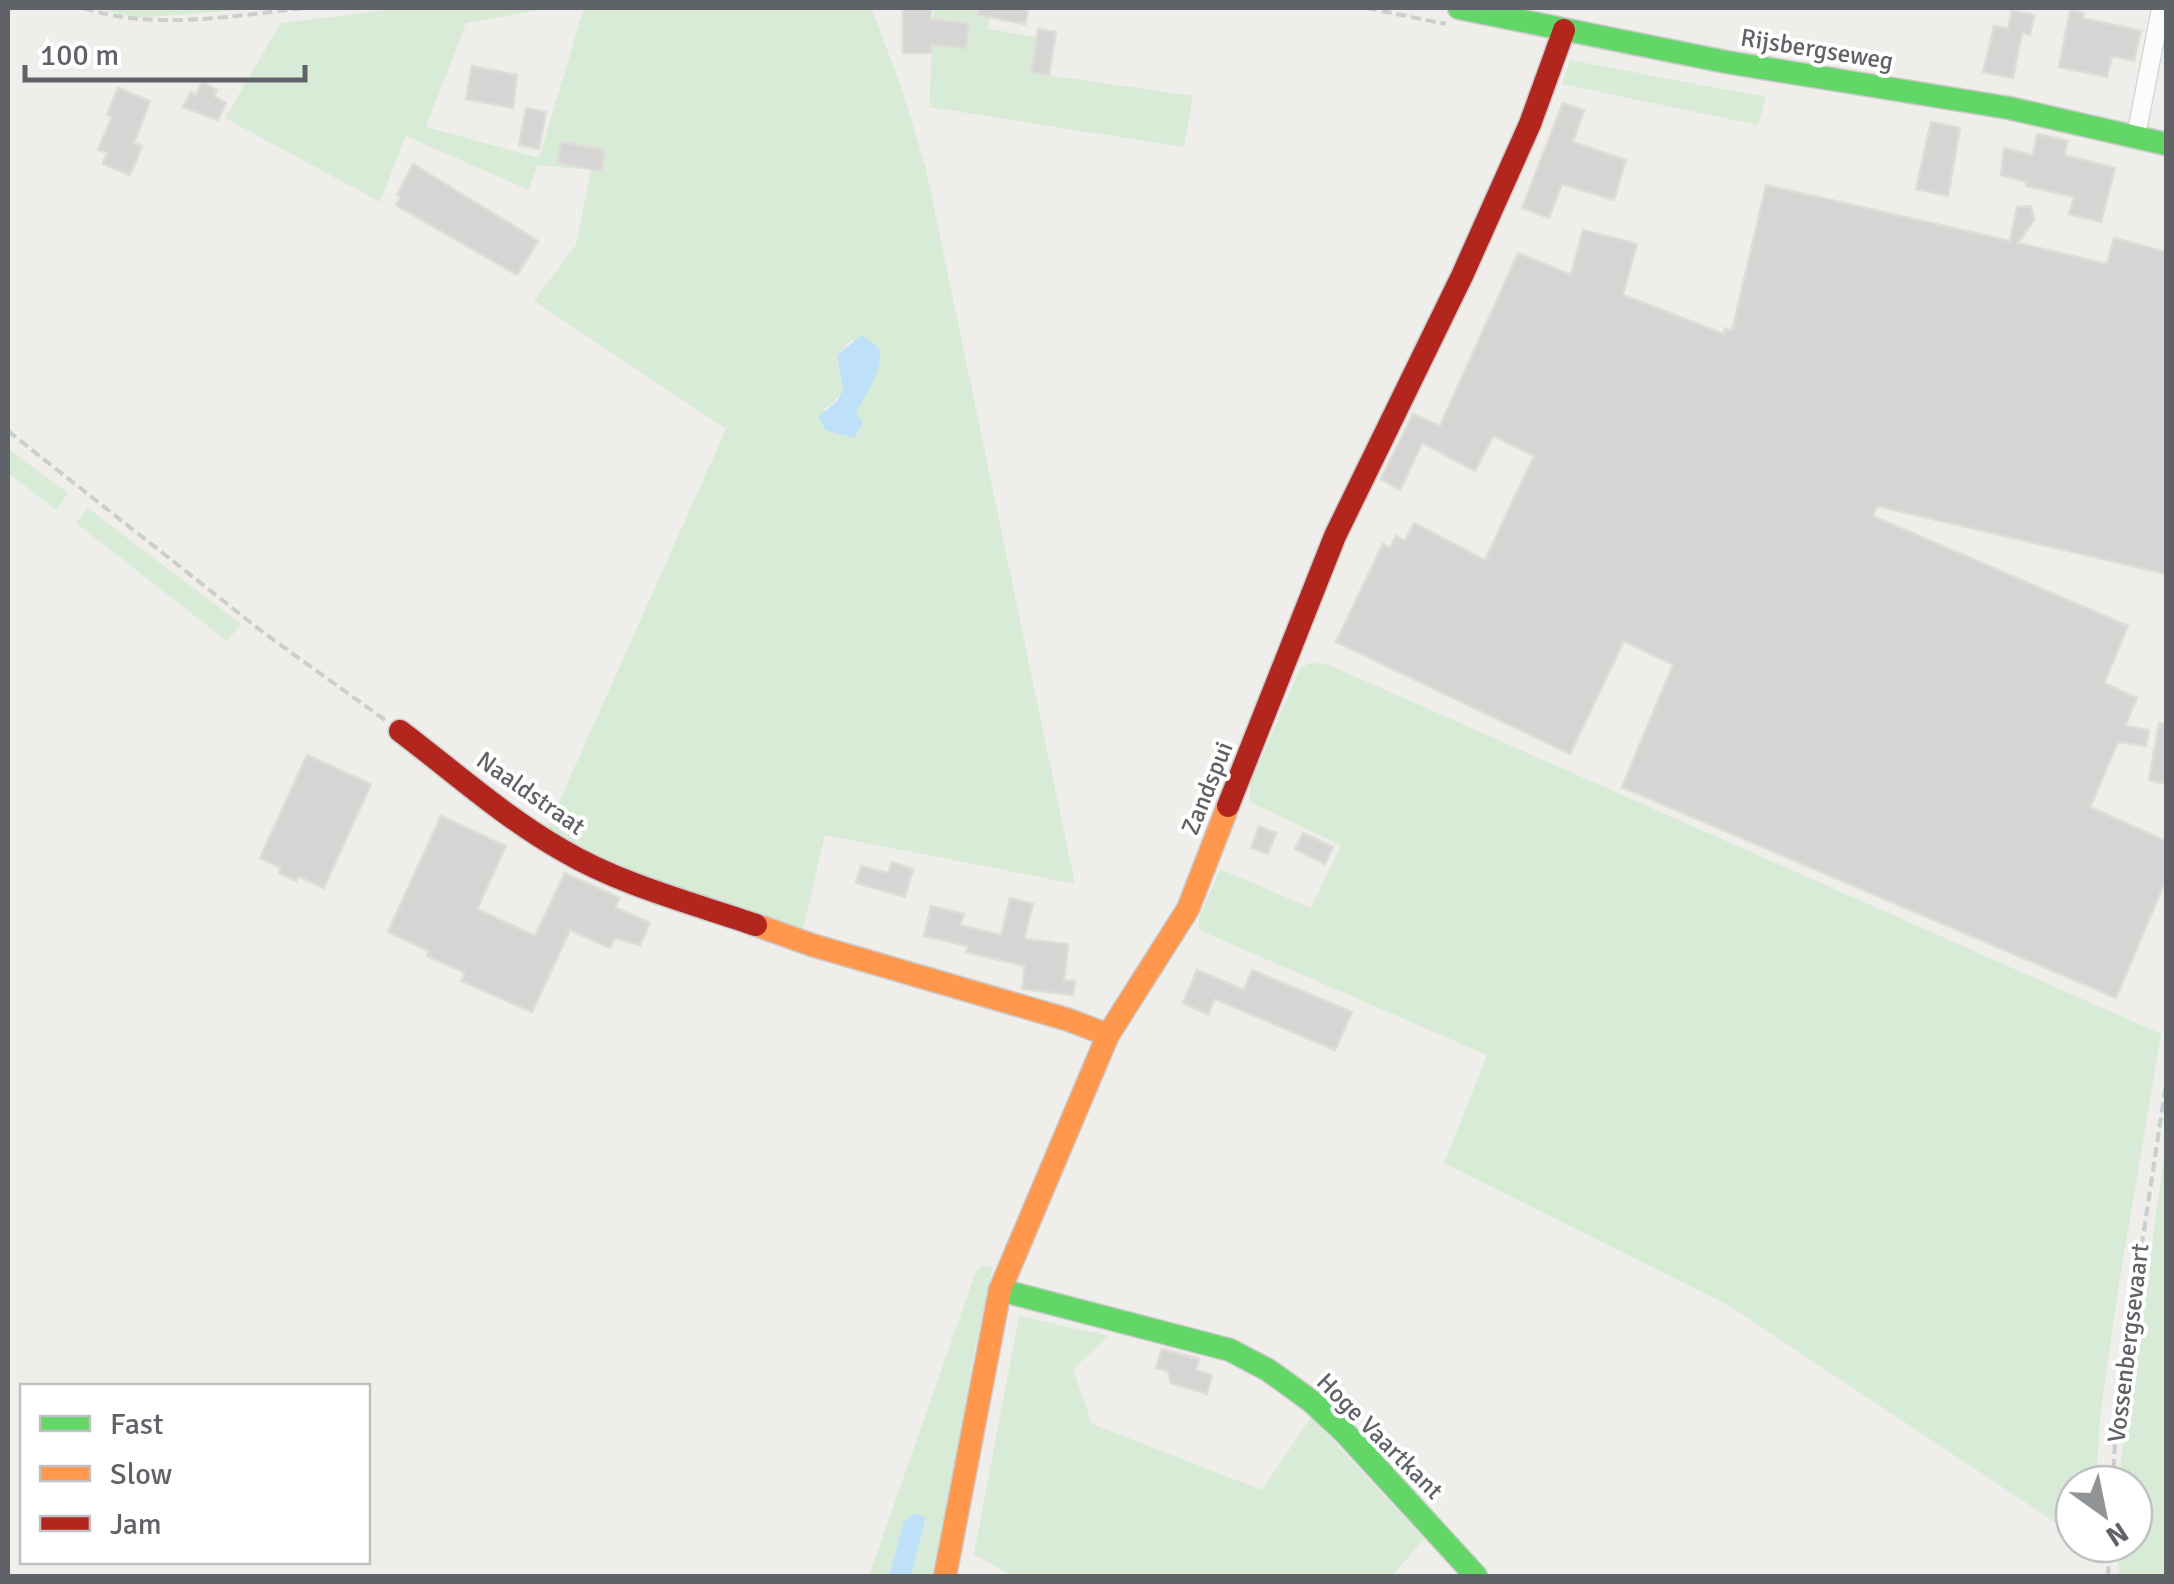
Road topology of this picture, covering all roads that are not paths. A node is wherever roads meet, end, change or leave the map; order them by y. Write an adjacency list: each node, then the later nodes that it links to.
1 (1460, 8): 3 (street, Rijsbergseweg)
2 (2161, 8): 4 (street)
3 (1564, 30): 4 (street, Rijsbergseweg); 7 (street, Zandspui)
4 (2136, 136): 5 (street, Rijsbergseweg)
5 (2166, 144)
6 (400, 732): 7 (street, Naaldstraat)
7 (1108, 1036): 8 (street, Zandspui)
8 (1000, 1290): 9 (street, Zandspui); 10 (street, Hoge Vaartkant)
9 (946, 1576)
10 (1476, 1576)

